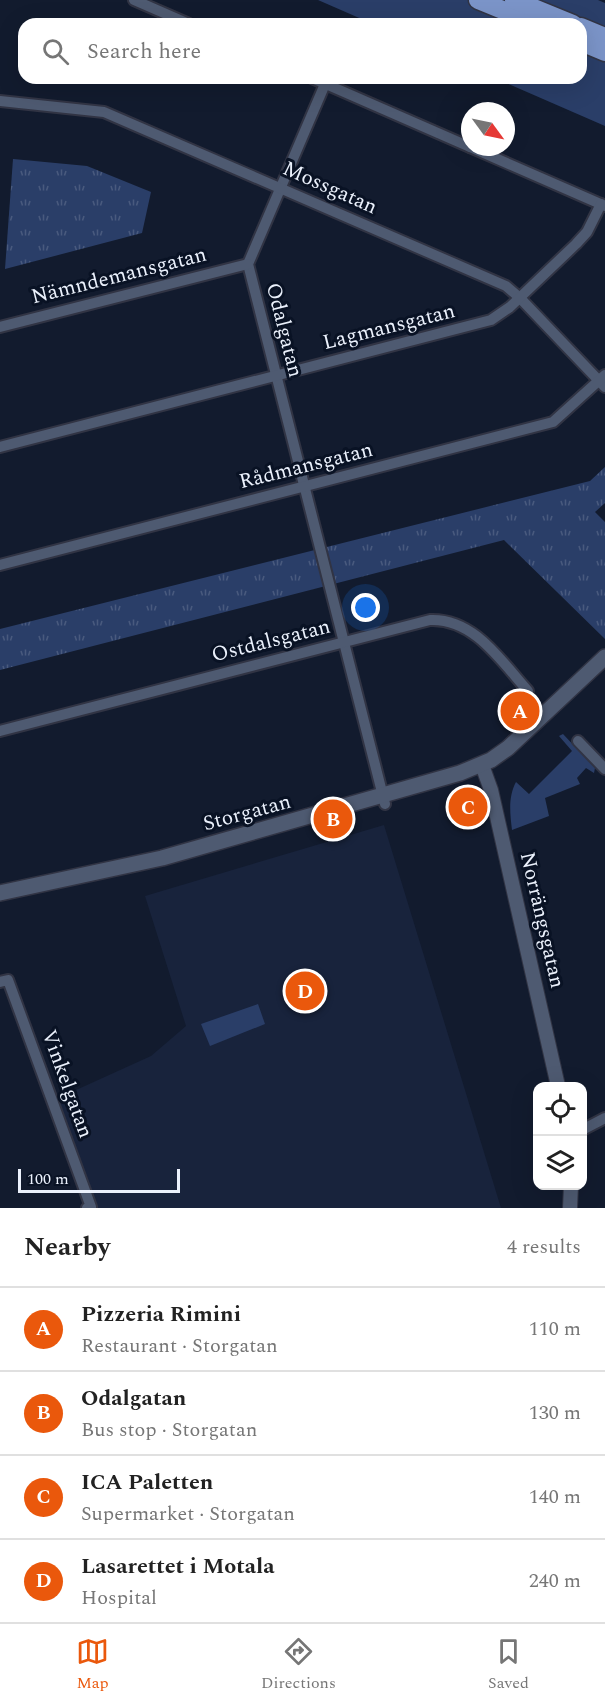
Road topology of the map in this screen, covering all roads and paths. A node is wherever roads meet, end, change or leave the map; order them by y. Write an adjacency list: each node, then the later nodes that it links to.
1 (134, 0): 4 (street)
2 (478, 0): 5 (highway)
3 (514, 0): 6 (highway)
4 (175, 18)
5 (522, 18)
6 (558, 18)
7 (587, 30): 8 (highway)
8 (605, 37)
9 (587, 44): 10 (highway)
10 (605, 52)
11 (325, 84): 13 (street); 15 (street, Odalgatan)
12 (0, 101): 15 (street, Mossgatan)
13 (461, 143)
14 (491, 156): 16 (street)
15 (280, 188): 17 (street, Odalgatan); 18 (street, Mossgatan)
16 (603, 205): 18 (street, Lagmansgatan)
17 (248, 264): 19 (street, Nämndemansgatan); 20 (street, Odalgatan)
18 (520, 298): 20 (street, Lagmansgatan); 21 (street, Mossgatan)
19 (0, 327)
20 (276, 376): 22 (street, Lagmansgatan); 23 (street, Odalgatan)
21 (603, 381): 23 (street, Rådmansgatan)
22 (0, 447)
23 (304, 487): 24 (street, Rådmansgatan); 25 (street, Odalgatan)
24 (0, 565)
25 (344, 643): 28 (street, Ostdalsgatan); 29 (street, Ostdalsgatan); 33 (street, Odalgatan)
26 (605, 657): 31 (main road, Storgatan)
27 (605, 668): 31 (main road, Storgatan)
28 (528, 691)
29 (0, 731)
30 (578, 741): 32 (street)
31 (484, 769): 33 (main road, Storgatan); 37 (street, Norrängsgatan)
32 (605, 769)
33 (384, 800): 34 (main road, Storgatan); 35 (main road, Storgatan)
34 (0, 893)
35 (0, 902)
36 (0, 982): 41 (street, Vinkelgatan)
37 (557, 1082)
38 (605, 1118): 39 (street)
39 (587, 1127)
40 (571, 1190): 42 (street)
41 (87, 1208)
42 (570, 1208)

